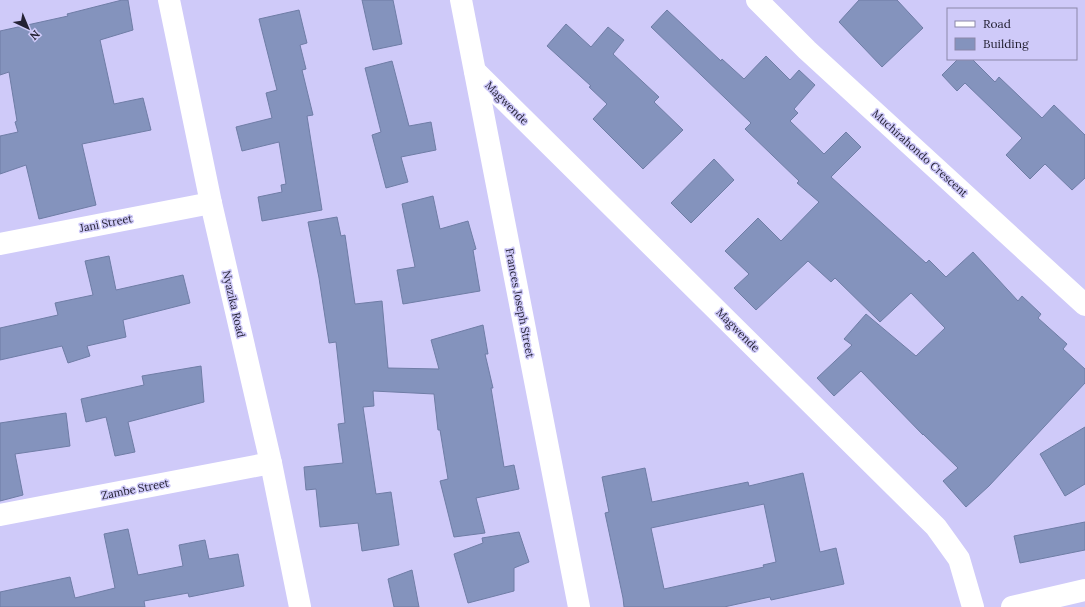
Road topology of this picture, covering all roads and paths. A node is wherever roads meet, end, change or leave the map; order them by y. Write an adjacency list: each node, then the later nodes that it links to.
1 (169, 0): 5 (street, Nyazika Road)
2 (460, 0): 4 (street, Frances Joseph Street)
3 (757, 0): 7 (street, Muchirahondo Crescent)
4 (475, 71): 12 (street, Frances Joseph Street); 13 (street, Magwende)
5 (211, 203): 6 (street, Jani Street); 8 (street, Nyazika Road)
6 (0, 244)
7 (1085, 305)
8 (271, 463): 9 (street, Zambe Street); 11 (street, Nyazika Road)
9 (0, 515)
10 (1085, 590): 14 (street)
11 (300, 607)
12 (579, 607)
13 (974, 607)
14 (1012, 607)

